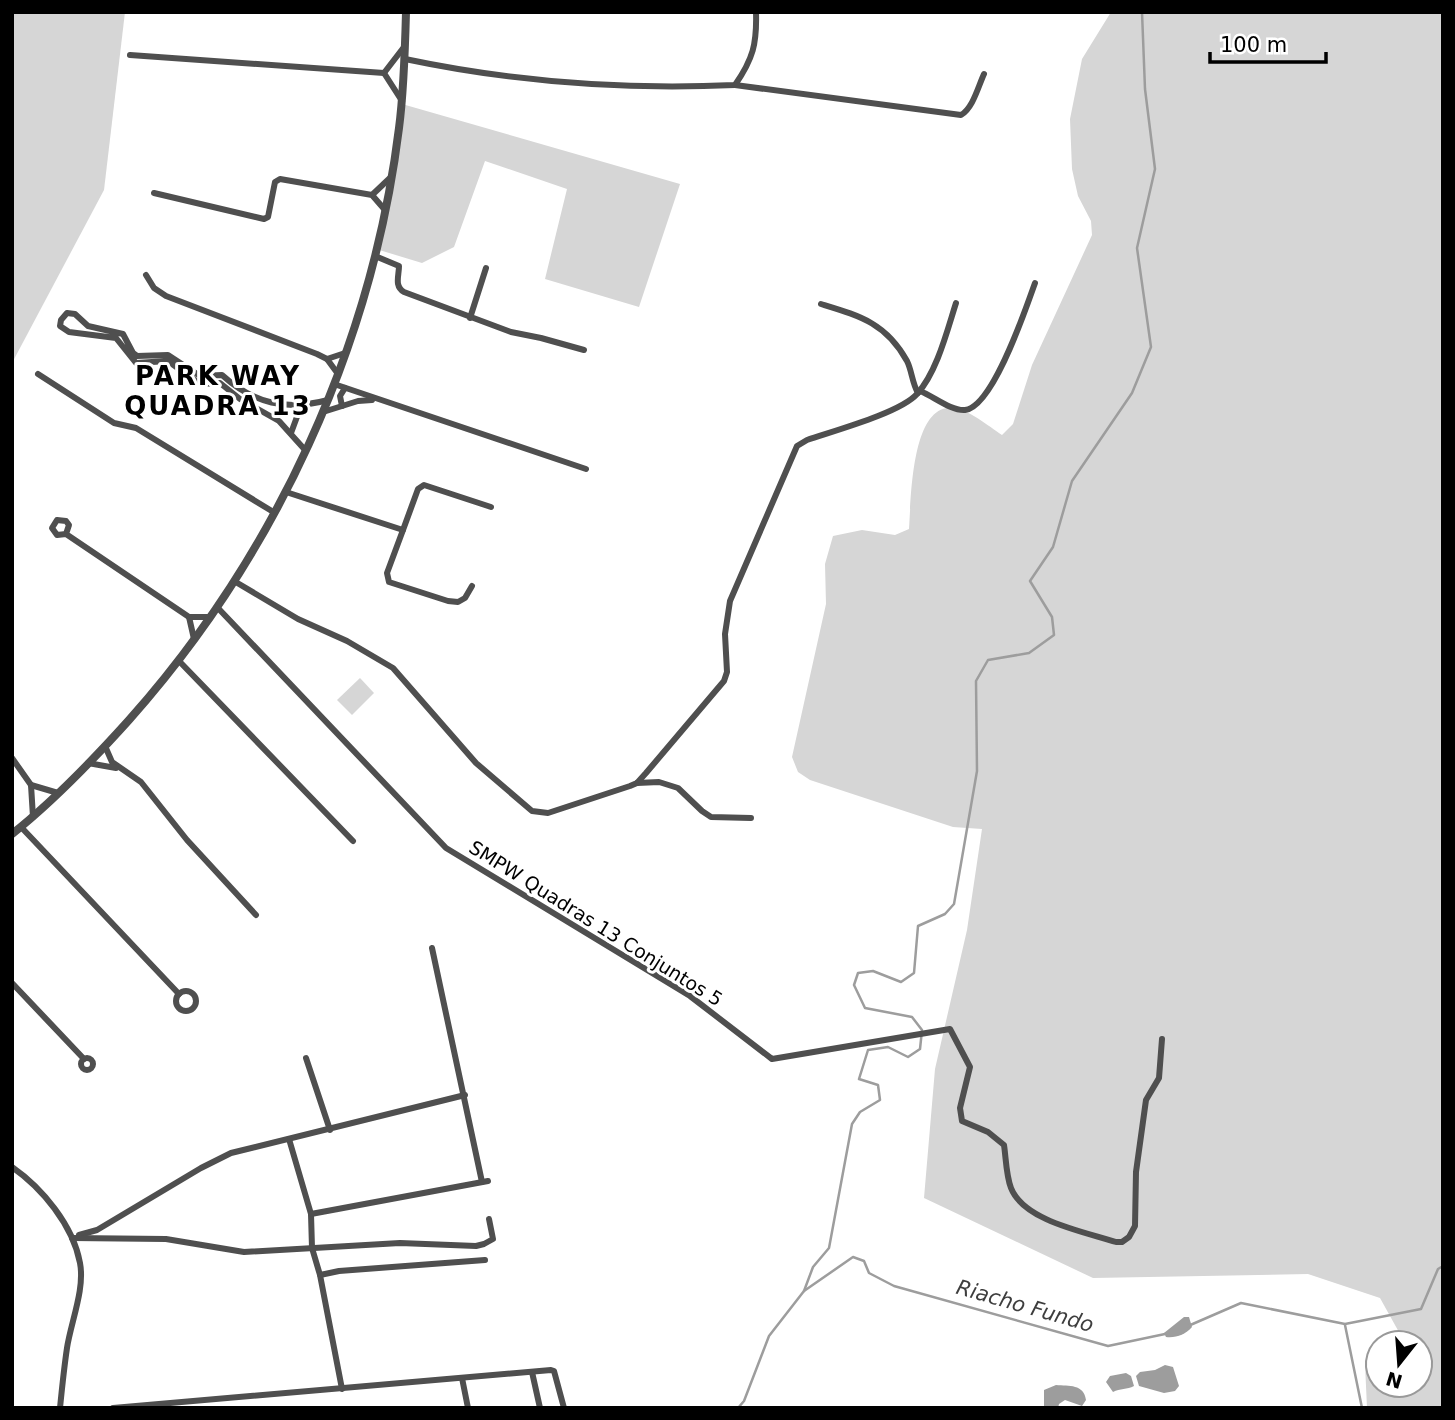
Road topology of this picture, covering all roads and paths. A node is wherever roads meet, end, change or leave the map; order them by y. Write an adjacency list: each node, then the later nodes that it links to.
1 (406, 12): 3 (street)
2 (756, 12): 8 (street)
3 (405, 45): 5 (street); 6 (street)
4 (130, 55): 6 (street)
5 (405, 59): 8 (street); 9 (street)
6 (384, 73): 9 (street)
7 (984, 74): 8 (street)
8 (735, 85)
9 (402, 101): 10 (street)
10 (392, 176): 12 (street); 13 (street)
11 (154, 193): 12 (street)
12 (372, 195): 13 (street)
13 (385, 210): 14 (street)
14 (374, 256): 20 (street); 22 (street)
15 (486, 268): 20 (street)
16 (146, 275): 23 (street)
17 (1035, 283): 28 (street)
18 (956, 303): 28 (street)
19 (821, 304): 28 (street)
20 (470, 318): 21 (street)
21 (584, 350)
22 (345, 353): 23 (street); 25 (street)
23 (327, 359): 25 (street)
24 (38, 374): 40 (street)
25 (338, 374): 26 (street)
26 (334, 384): 27 (street); 30 (street)
27 (347, 389): 29 (street); 31 (street); 33 (street)
28 (919, 392): 54 (street)
29 (374, 399): 31 (street); 37 (street)
30 (328, 400): 32 (street); 34 (street)
31 (350, 403): 33 (street)
32 (301, 406): 35 (street); 35 (street)
33 (342, 406): 34 (street)
34 (323, 412): 36 (street)
35 (291, 433): 36 (street)
36 (306, 451): 38 (street)
37 (586, 469)
38 (286, 492): 40 (street); 41 (street)
39 (491, 507): 41 (street)
40 (275, 513): 43 (street)
41 (403, 530): 44 (street)
42 (66, 534): 46 (street)
43 (234, 581): 45 (street); 54 (street)
44 (472, 586)
45 (217, 607): 47 (street); 66 (street, SMPW Quadras 13 Conjuntos 5)
46 (189, 617): 47 (street); 48 (street)
47 (211, 617): 48 (street)
48 (194, 640): 49 (street)
49 (178, 661): 50 (street); 61 (street)
50 (105, 746): 52 (street); 53 (street)
51 (12, 758): 55 (street)
52 (88, 763): 53 (street); 56 (street)
53 (118, 768): 62 (street)
54 (637, 783): 58 (street)
55 (31, 785): 56 (street); 57 (street)
56 (58, 793): 57 (street)
57 (33, 817): 59 (street)
58 (751, 818)
59 (21, 827): 60 (street); 65 (street)
60 (12, 834)
61 (353, 841)
62 (256, 915)
63 (432, 947): 69 (street)
64 (12, 983): 68 (street)
65 (179, 994)
66 (1162, 1039)
67 (306, 1058): 70 (street)
68 (84, 1059)
69 (465, 1096): 70 (street); 73 (street)
70 (330, 1130): 71 (street)
71 (289, 1139): 73 (street); 75 (street)
72 (12, 1167): 75 (street)
73 (311, 1214): 76 (street)
74 (489, 1219): 76 (street)
75 (72, 1238): 76 (street); 83 (street)
76 (312, 1248): 78 (street)
77 (485, 1260): 78 (street)
78 (320, 1275): 81 (street)
79 (532, 1372): 80 (street); 86 (street); 87 (street)
80 (462, 1378): 81 (street); 85 (street)
81 (342, 1389): 82 (street)
82 (184, 1405): 84 (street)
83 (60, 1408)
84 (113, 1408)
85 (468, 1408)
86 (540, 1408)
87 (565, 1408)

